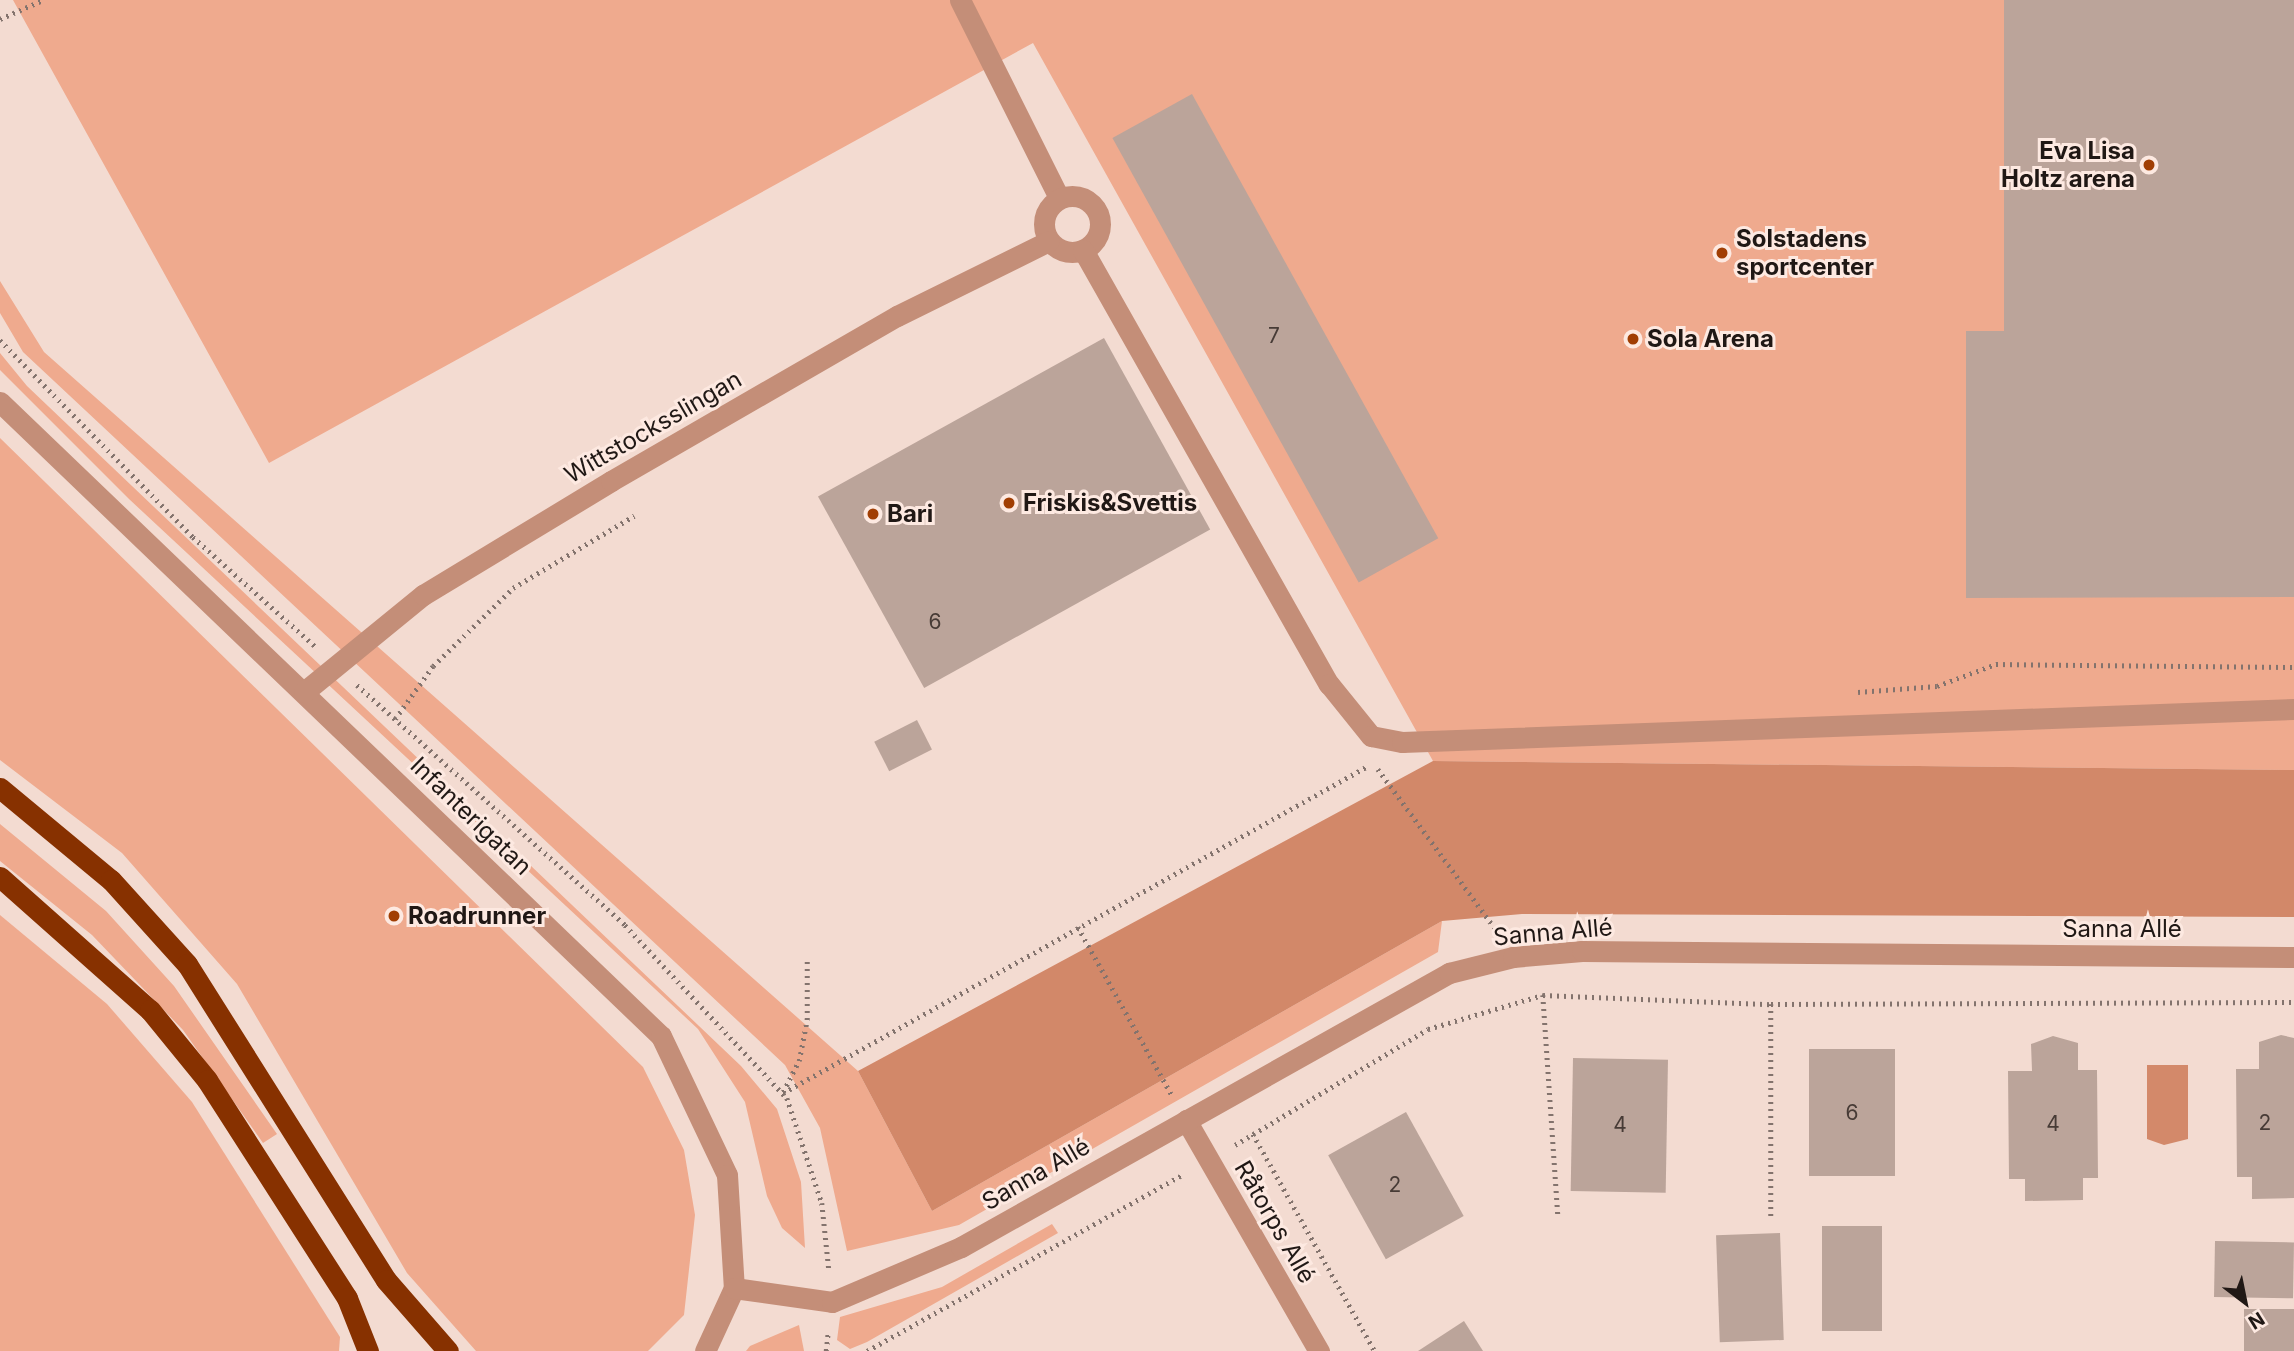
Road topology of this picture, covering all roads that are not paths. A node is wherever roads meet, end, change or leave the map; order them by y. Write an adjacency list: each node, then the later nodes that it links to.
1 (960, 0): 2 (street)
2 (1059, 198): 3 (street); 4 (street)
3 (1049, 241): 4 (street); 6 (street, Wittstocksslingan)
4 (1083, 250): 7 (street)
5 (0, 402): 6 (street, Infanterigatan)
6 (304, 692): 12 (street, Infanterigatan)
7 (2294, 709)
8 (0, 788): 14 (highway)
9 (0, 877): 13 (highway)
10 (2294, 957): 11 (street, Sanna Allé)
11 (1186, 1120): 12 (street, Sanna Allé); 16 (street, Råtorps Allé)
12 (734, 1288): 15 (street, Infanterigatan)
13 (368, 1351)
14 (448, 1351)
15 (705, 1351)
16 (1319, 1351)

